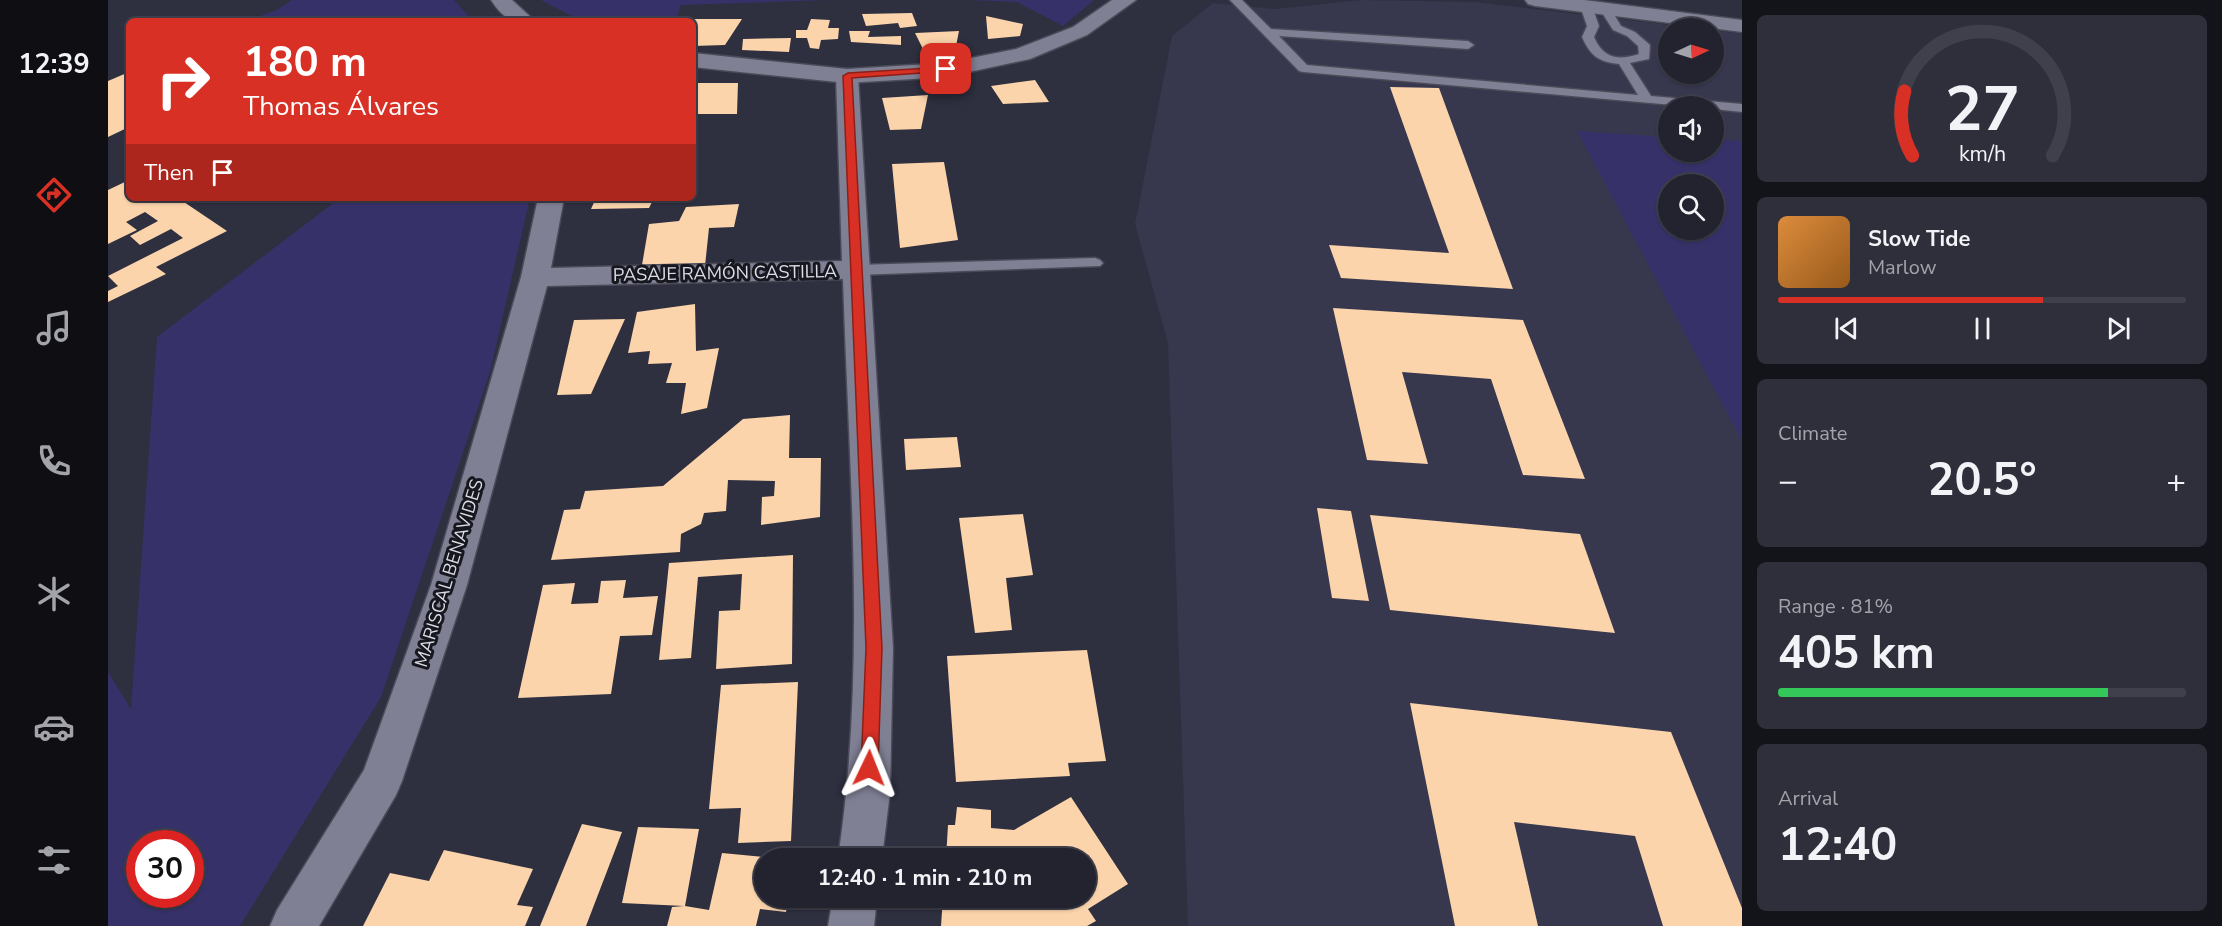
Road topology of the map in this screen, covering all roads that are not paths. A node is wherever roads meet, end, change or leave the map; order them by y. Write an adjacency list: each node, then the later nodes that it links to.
1 (501, 0): 6 (street)
2 (1126, 0): 12 (street)
3 (1236, 0): 8 (lane)
4 (1535, 0): 5 (street)
5 (1596, 7): 7 (street); 11 (lane); 11 (lane)
6 (520, 18)
7 (1742, 26)
8 (1268, 32): 9 (lane); 13 (lane)
9 (1468, 45)
10 (696, 60): 12 (street)
11 (1622, 60): 13 (lane)
12 (848, 76): 17 (street)
13 (1647, 99): 14 (lane)
14 (1742, 108)
15 (550, 201): 18 (street, MARISCAL BENAVIDES)
16 (1095, 263): 17 (lane, PASAJE RAMÓN CASTILLA)
17 (856, 270): 18 (street, PASAJE RAMÓN CASTILLA); 19 (street)
18 (535, 277): 21 (street, MARISCAL BENAVIDES)
19 (861, 848)
20 (853, 908): 22 (street)
21 (293, 926)
22 (851, 926)

